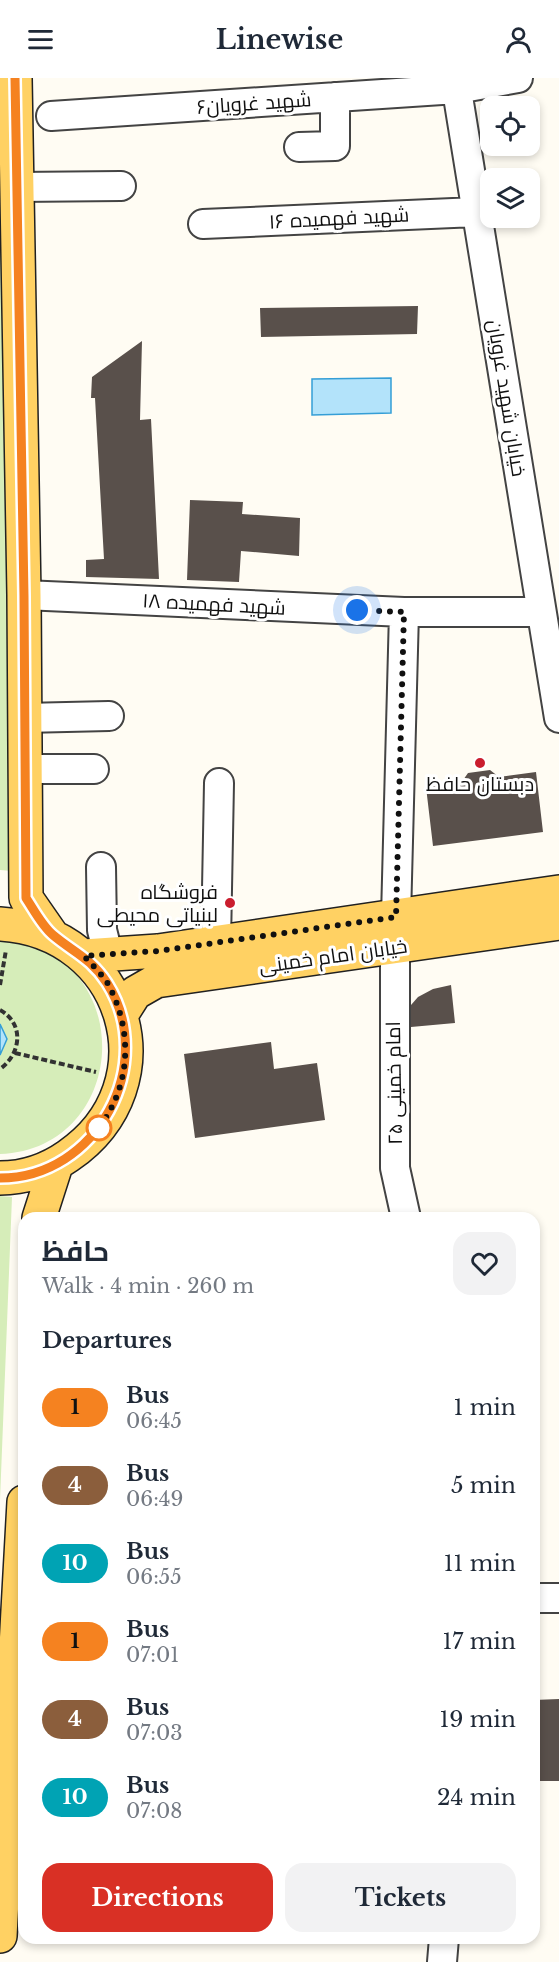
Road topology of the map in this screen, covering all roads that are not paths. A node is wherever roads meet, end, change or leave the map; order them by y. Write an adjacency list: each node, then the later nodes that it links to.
1 (15, 78): 8 (main road)
2 (518, 78): 3 (street, شهید غرویان۶)
3 (456, 84): 4 (street, شهید غرویان۶); 9 (street, خیابان شهید غرویان)
4 (334, 97): 5 (street, شهید غرویان۶); 6 (street)
5 (51, 116)
6 (299, 147)
7 (121, 186): 8 (street)
8 (17, 187): 11 (main road)
9 (476, 212): 10 (street, شهید فهمیده ۱۶); 13 (street, خیابان شهید غرویان)
10 (202, 224)
11 (24, 596): 12 (street, شهید فهمیده ۱۸); 15 (main road)
12 (404, 612): 13 (street, شهید فهمیده ۱۸); 24 (street, امام خمینی ۲۵)
13 (541, 612): 16 (street, خیابان شهید غرویان)
14 (109, 716): 15 (street)
15 (24, 718): 17 (main road)
16 (559, 718)
17 (25, 769): 18 (street); 25 (main road)
18 (94, 770)
19 (219, 783): 26 (street)
20 (101, 867): 27 (street)
21 (559, 892): 24 (main road, خیابان امام خمینی)
22 (559, 923): 24 (main road, خیابان امام خمینی)
23 (0, 924): 25 (main road)
24 (396, 932): 26 (main road, خیابان امام خمینی); 28 (main road, خیابان امام خمینی); 32 (street, امام خمینی ۲۵)
25 (51, 934): 27 (main road)
26 (216, 942): 27 (main road, خیابان امام خمینی)
27 (96, 955): 28 (main road)
28 (121, 1015): 29 (main road)
29 (56, 1165): 30 (main road); 31 (main road)
30 (0, 1178)
31 (41, 1212)
32 (405, 1212)
33 (18, 1551): 34 (main road)
34 (14, 1584): 37 (main road)
35 (540, 1598): 36 (street)
36 (559, 1598)
37 (18, 1716): 38 (main road)
38 (14, 1856): 39 (main road)
39 (0, 1936)
40 (444, 1944): 41 (street)
41 (442, 1962)

